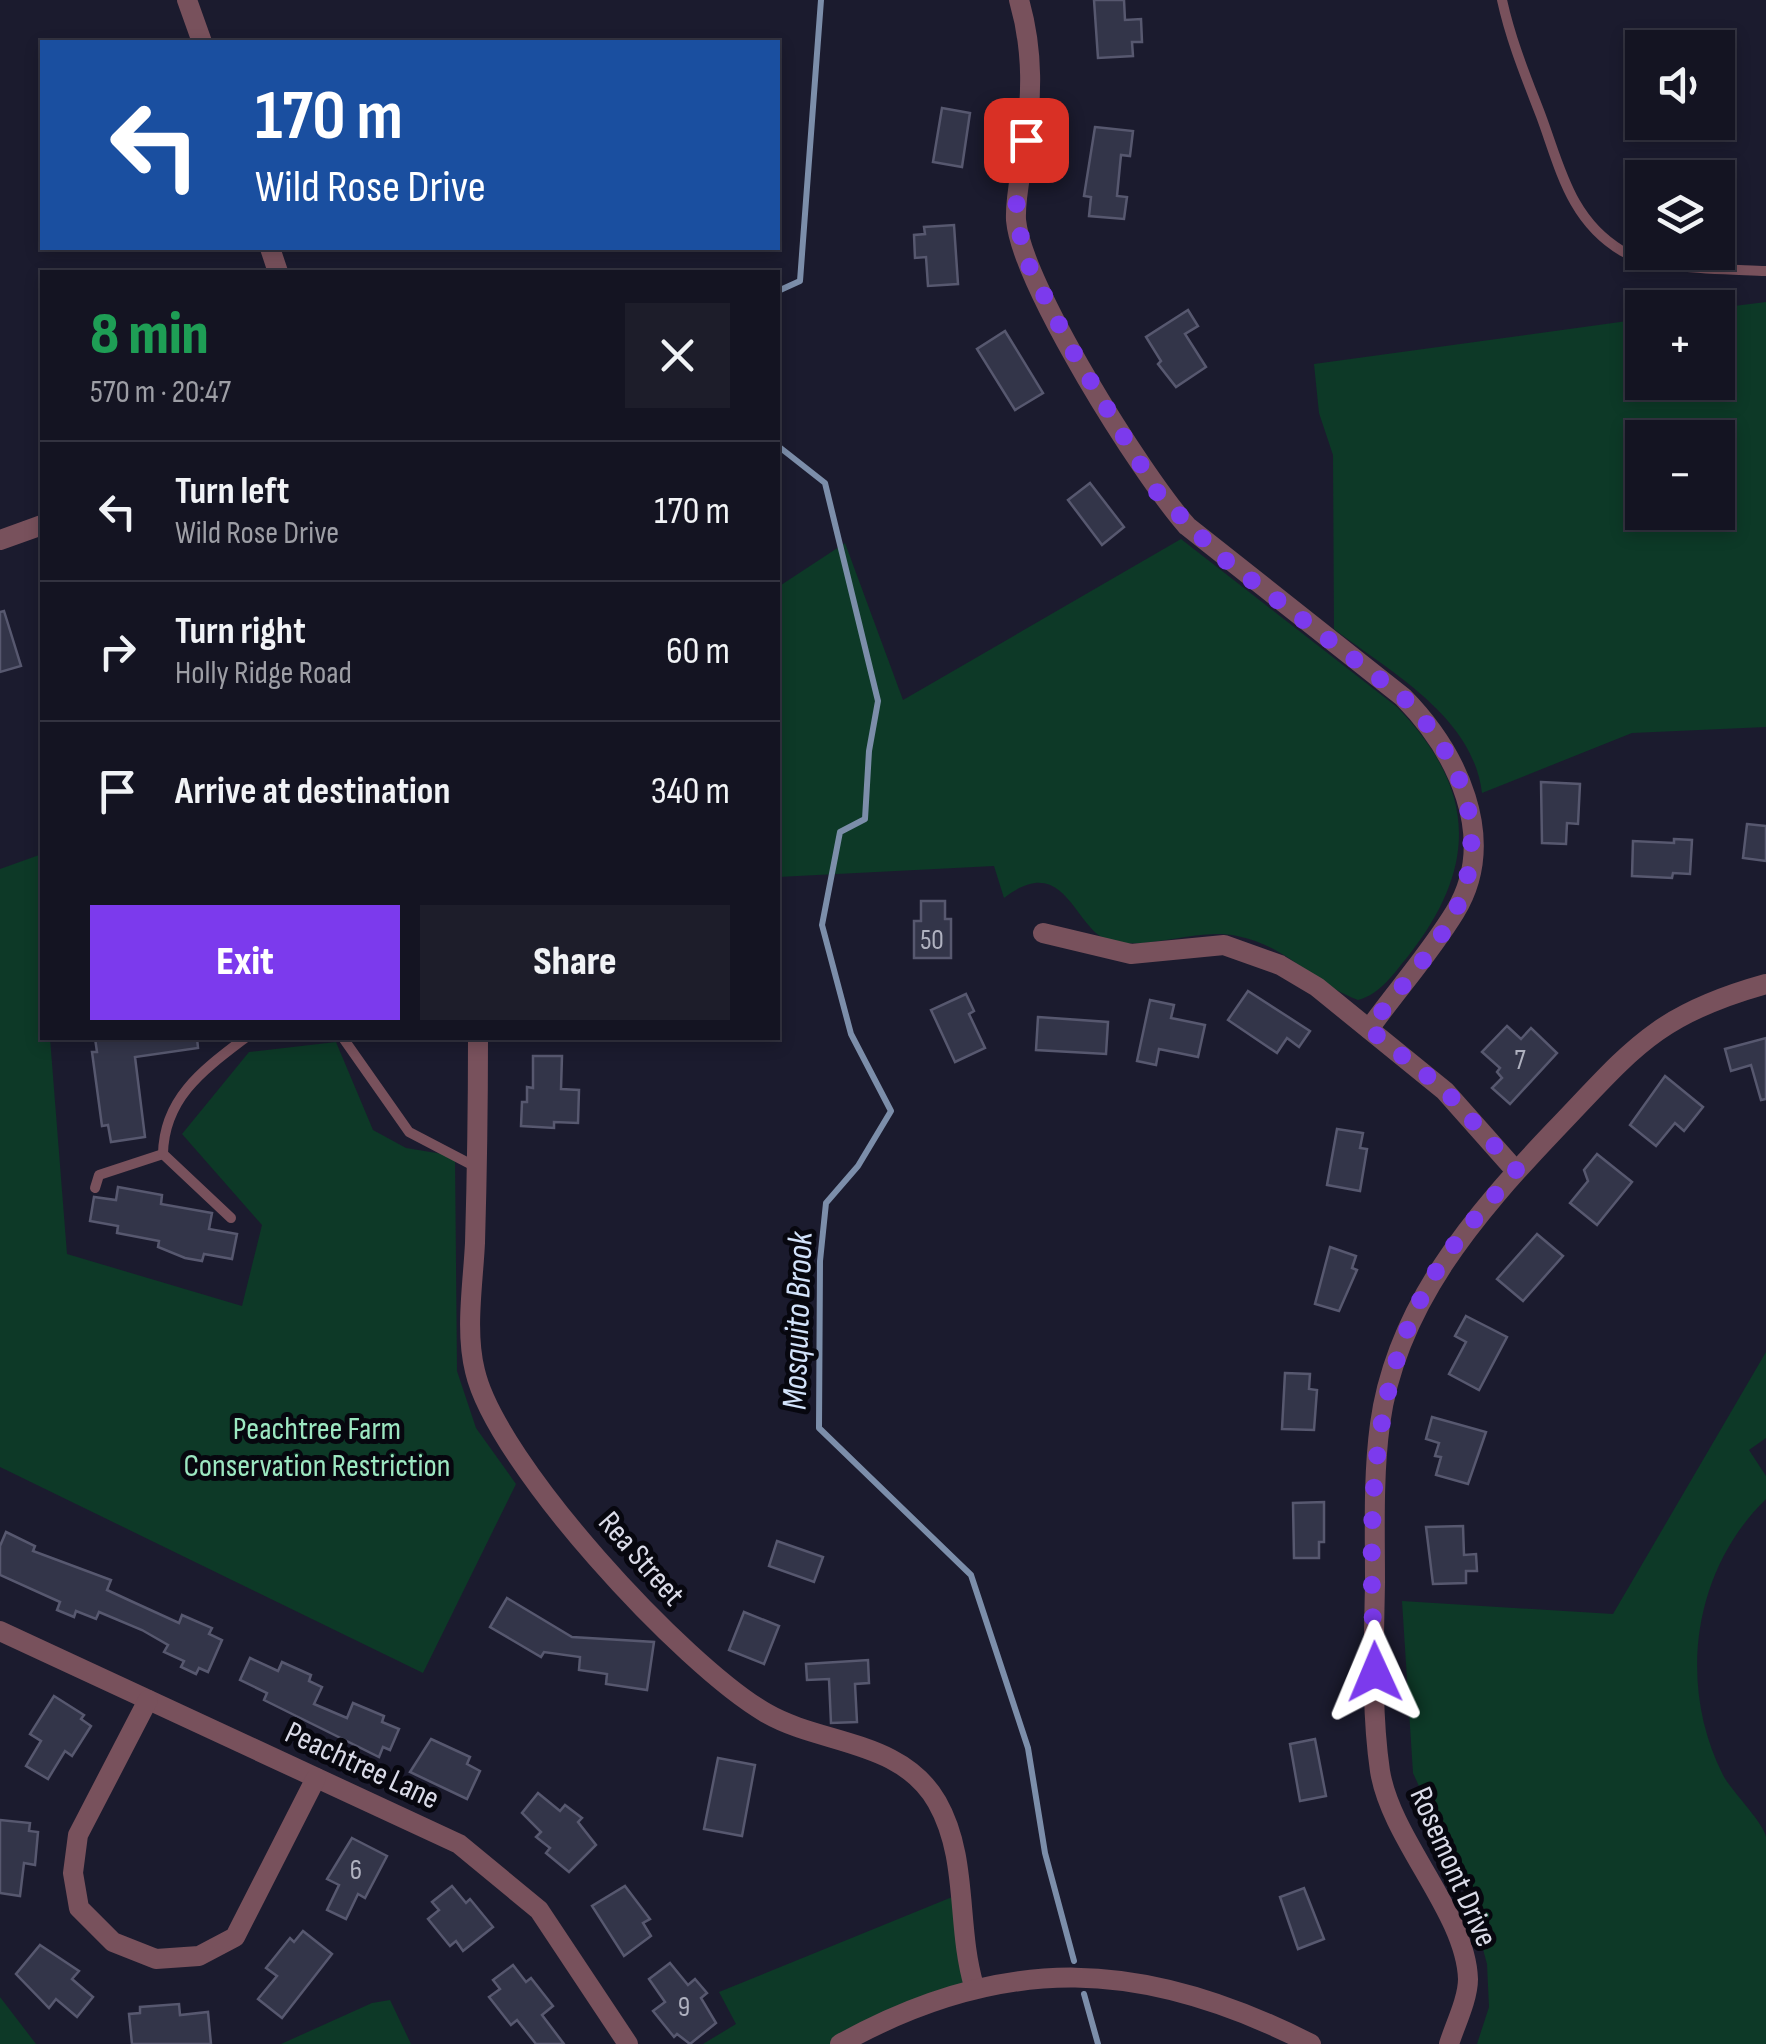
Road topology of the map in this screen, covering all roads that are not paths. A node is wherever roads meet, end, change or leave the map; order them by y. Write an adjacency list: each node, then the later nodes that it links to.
1 (187, 0): 4 (street)
2 (1019, 0): 10 (street)
3 (1502, 0): 5 (lane)
4 (201, 40)
5 (1766, 271)
6 (40, 526): 7 (street)
7 (0, 540)
8 (1043, 932): 10 (street)
9 (1766, 984): 16 (street, Rosemont Drive)
10 (1369, 1029): 16 (street)
11 (241, 1040): 14 (lane)
12 (345, 1040): 15 (lane)
13 (478, 1040): 15 (street, Rea Street)
14 (163, 1154): 17 (lane); 18 (lane)
15 (476, 1168): 22 (street, Rea Street)
16 (1516, 1170): 26 (street, Rosemont Drive)
17 (96, 1188)
18 (231, 1218)
19 (0, 1631): 20 (street, Peachtree Lane)
20 (148, 1700): 21 (street, Peachtree Lane); 21 (street)
21 (316, 1778): 23 (street, Peachtree Lane)
22 (974, 1986): 24 (street); 25 (street)
23 (628, 2044)
24 (840, 2044)
25 (1311, 2044)
26 (1449, 2044)

